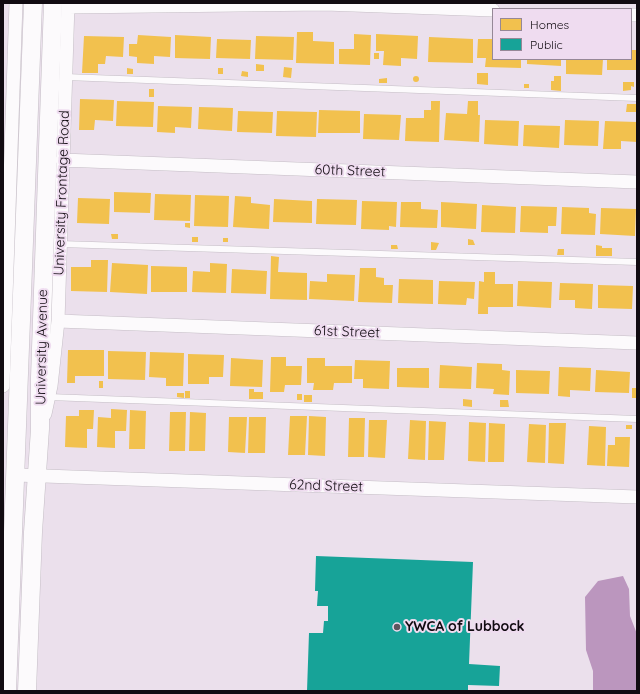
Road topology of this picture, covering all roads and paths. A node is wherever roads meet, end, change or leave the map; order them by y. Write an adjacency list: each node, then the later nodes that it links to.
1 (16, 3): 5 (street)
2 (33, 3): 22 (main road, University Avenue)
3 (63, 4): 4 (street); 6 (street, University Frontage Road); 21 (main road, University Avenue)
4 (492, 10)
5 (9, 47): 8 (street)
6 (65, 77): 7 (lane); 9 (street, University Frontage Road)
7 (637, 98)
8 (7, 131): 11 (street)
9 (62, 160): 10 (street, 60th Street); 12 (street, University Frontage Road)
10 (637, 182)
11 (6, 214): 14 (street)
12 (60, 244): 13 (lane); 15 (street, University Frontage Road)
13 (637, 262)
14 (4, 297): 17 (street)
15 (58, 321): 16 (street, 61st Street); 19 (street, University Frontage Road)
16 (637, 343)
17 (3, 382): 18 (street)
18 (3, 386)
19 (49, 397): 20 (lane); 21 (street, University Frontage Road)
20 (637, 419)
21 (40, 429): 23 (main road, University Avenue)
22 (16, 474): 23 (street, 62nd Street); 25 (main road, University Avenue)
23 (36, 475): 24 (street, 62nd Street); 26 (main road, University Avenue)
24 (637, 497)
25 (8, 531): 26 (street); 27 (main road, University Avenue)
26 (33, 532): 30 (main road, University Avenue)
27 (13, 556): 28 (lane); 29 (main road, University Avenue)
28 (3, 582)
29 (7, 691)
30 (27, 691)

